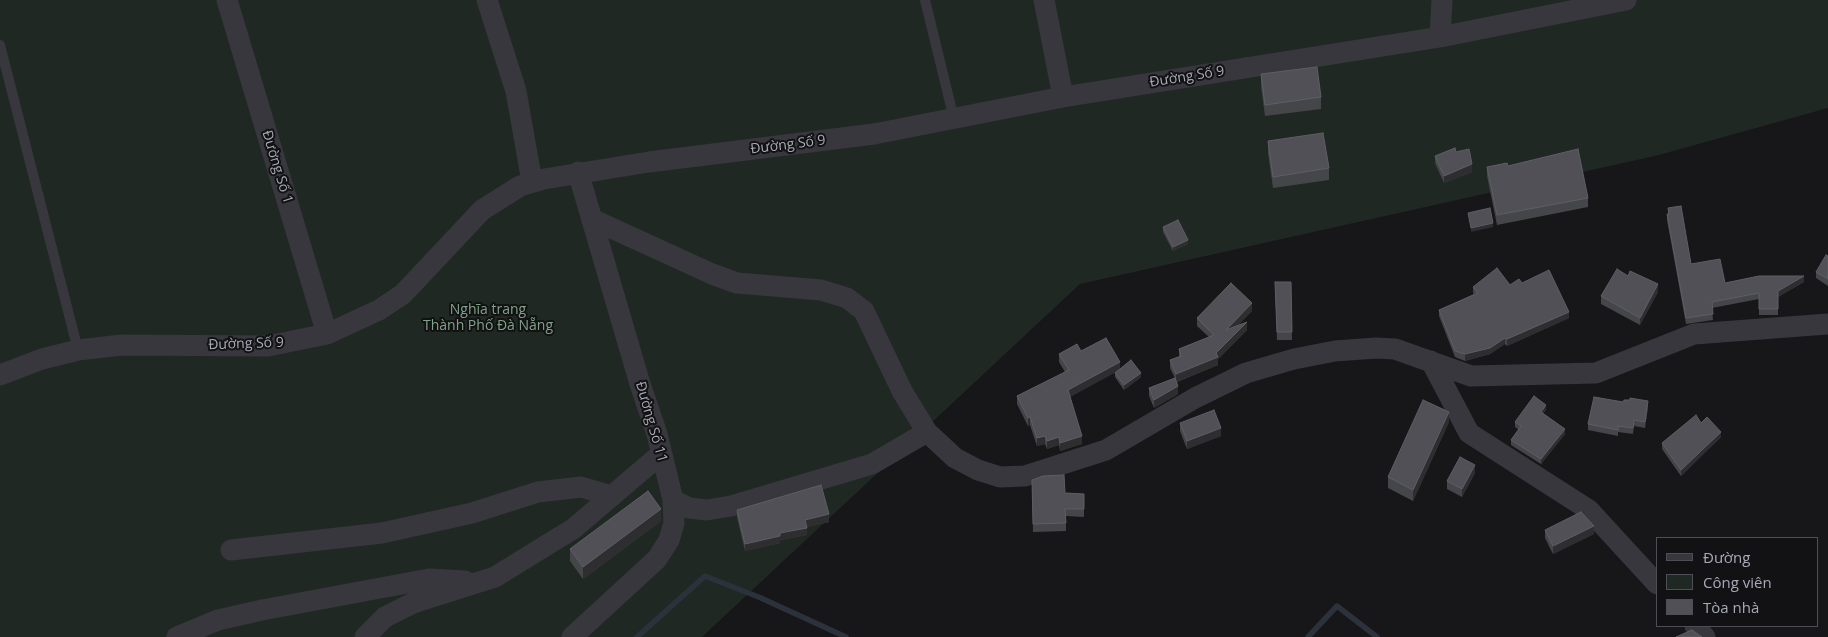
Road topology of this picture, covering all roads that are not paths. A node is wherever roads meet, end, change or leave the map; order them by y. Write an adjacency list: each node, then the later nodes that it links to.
1 (227, 0): 15 (street, Đường Số 1)
2 (487, 0): 12 (street)
3 (926, 0): 10 (lane)
4 (1044, 0): 9 (street)
5 (1442, 0): 7 (street)
6 (1626, 0): 7 (street, Đường Số 9)
7 (1440, 38): 9 (street, Đường Số 9)
8 (0, 46): 16 (lane)
9 (1063, 97): 10 (street, Đường Số 9)
10 (954, 119): 11 (street, Đường Số 9)
11 (578, 172): 12 (street, Đường Số 9); 13 (street, Đường Số 11)
12 (532, 182): 15 (street, Đường Số 9)
13 (594, 220): 19 (street); 20 (street, Đường Số 11)
14 (1828, 324): 17 (street)
15 (327, 334): 16 (street, Đường Số 9)
16 (78, 350): 18 (street, Đường Số 9)
17 (1430, 361): 19 (street); 25 (street)
18 (0, 375)
19 (927, 432): 22 (street)
20 (661, 454): 21 (street); 22 (street, Đường Số 11)
21 (612, 496): 23 (street); 24 (street)
22 (673, 500): 29 (street, Đường Số 11)
23 (231, 550)
24 (478, 582): 27 (street); 28 (street)
25 (1656, 583)
26 (1696, 627): 30 (street)
27 (177, 637)
28 (364, 637)
29 (572, 637)
30 (1705, 637)

